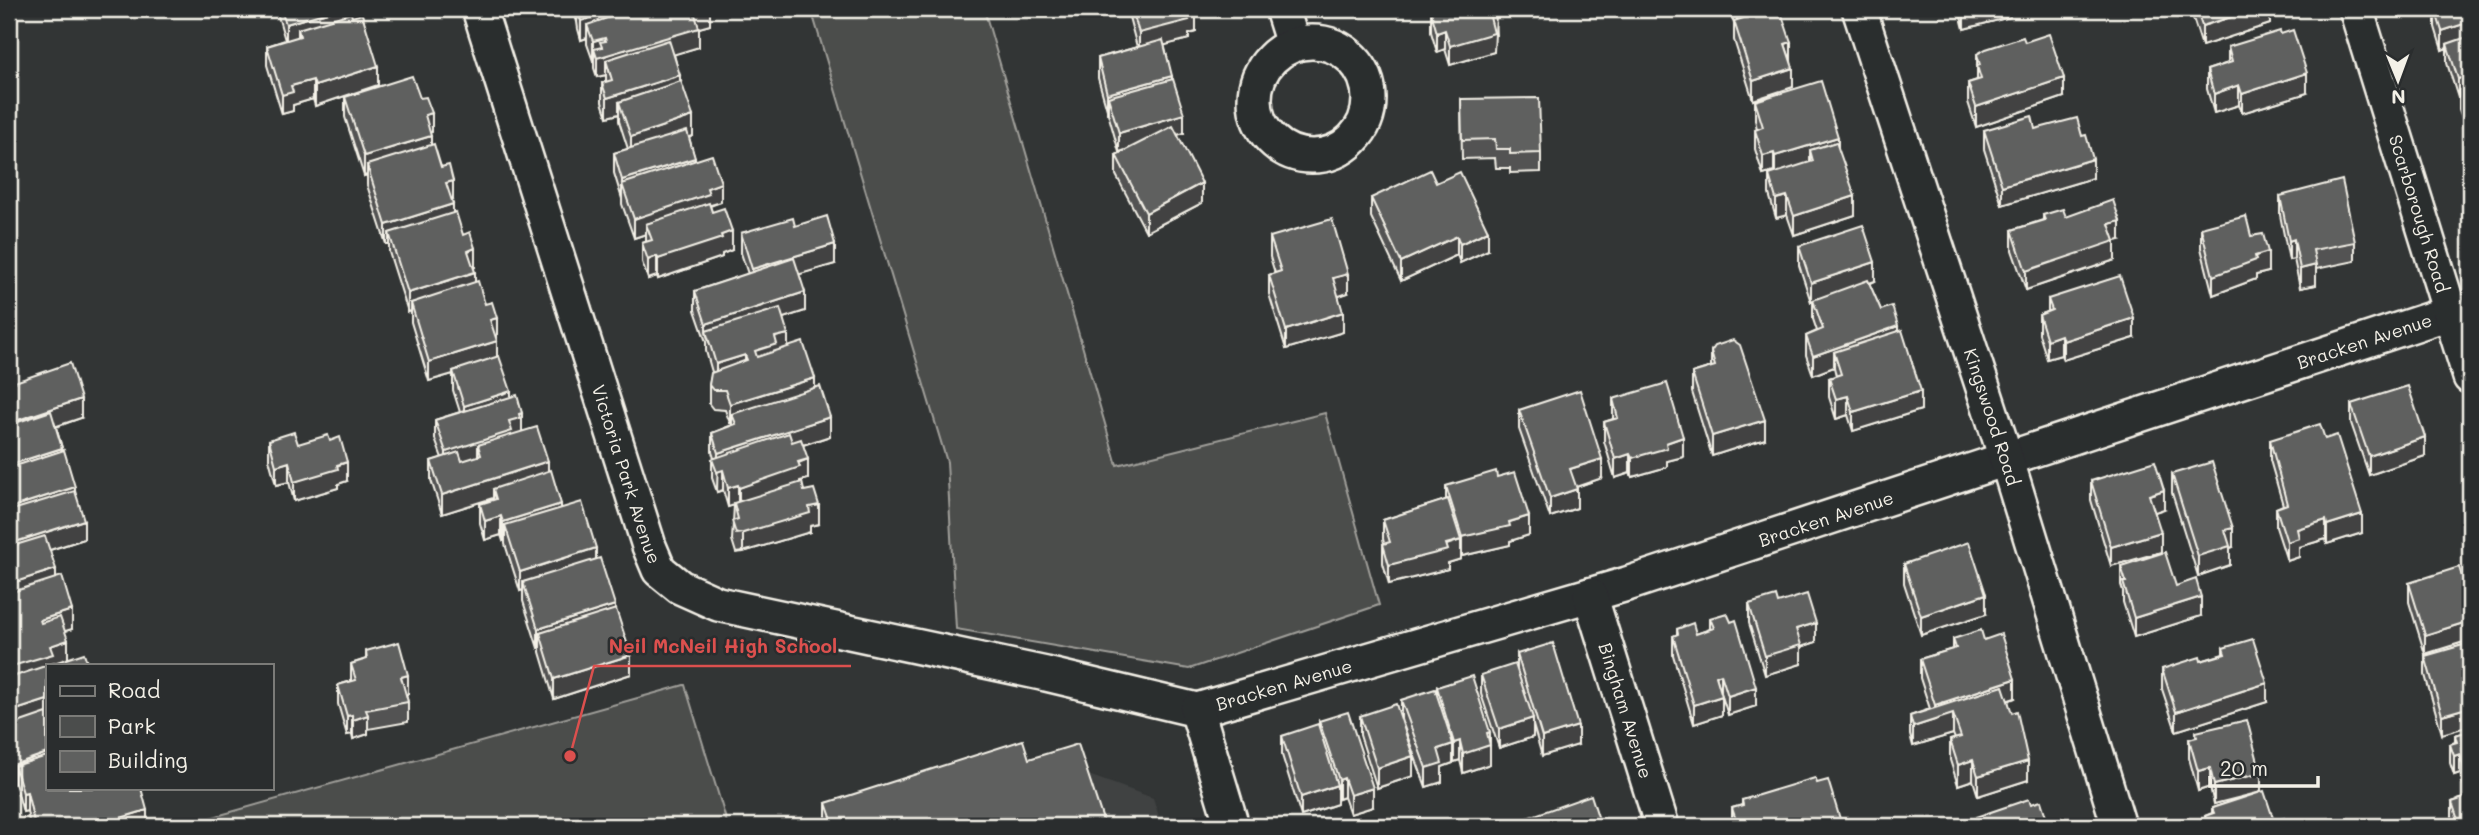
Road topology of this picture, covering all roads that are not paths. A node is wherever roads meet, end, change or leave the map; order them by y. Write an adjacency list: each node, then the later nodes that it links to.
1 (479, 9): 10 (street, Victoria Park Avenue)
2 (1282, 9): 5 (street)
3 (1859, 9): 8 (street, Kingswood Road)
4 (2356, 9): 6 (street, Scarborough Road)
5 (1293, 44)
6 (2449, 313): 7 (street, Scarborough Road); 8 (street, Bracken Avenue)
7 (2470, 377)
8 (2007, 461): 9 (street, Bracken Avenue); 13 (street, Kingswood Road)
9 (1590, 595): 10 (street, Bracken Avenue); 12 (street, Bingham Avenue)
10 (1197, 710): 11 (street)
11 (1232, 826)
12 (1662, 826)
13 (2119, 826)

